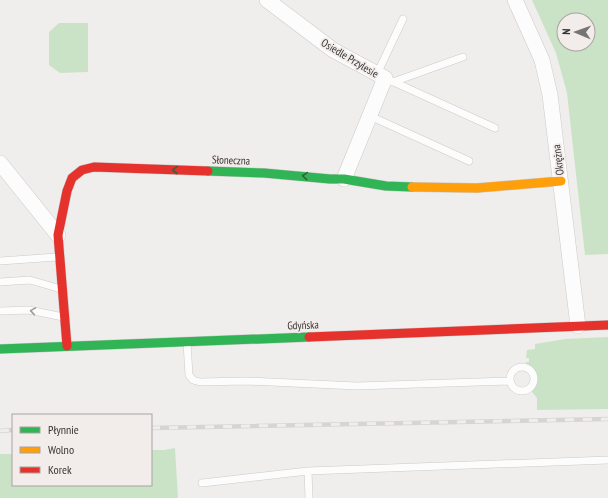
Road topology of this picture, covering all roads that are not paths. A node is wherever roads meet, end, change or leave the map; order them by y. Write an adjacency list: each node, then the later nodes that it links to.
1 (268, 0): 5 (street, Osiedle Przylesie)
2 (515, 0): 11 (street, Okrężna)
3 (403, 19): 5 (lane)
4 (463, 57): 5 (lane)
5 (385, 78): 6 (street, Osiedle Przylesie); 7 (lane)
6 (370, 116): 8 (lane); 10 (street, Osiedle Przylesie)
7 (495, 128)
8 (469, 162)
9 (0, 163): 12 (street)
10 (344, 179): 11 (street, Słoneczna); 12 (street, Słoneczna, one-way to 12)
11 (561, 181): 20 (street, Okrężna)
12 (58, 235): 13 (street, Słoneczna)
13 (60, 257): 14 (lane); 16 (street, Słoneczna)
14 (0, 261)
15 (0, 282): 16 (lane)
16 (62, 290): 18 (street, Słoneczna)
17 (0, 311): 18 (lane, one-way to 17)
18 (65, 317): 22 (street, Słoneczna)
19 (608, 325): 20 (street, Gdyńska)
20 (578, 326): 21 (street, Gdyńska)
21 (186, 342): 22 (street, Gdyńska); 24 (lane)
22 (67, 346): 23 (street, Gdyńska)
23 (0, 349)
24 (509, 381)
25 (608, 460): 26 (lane)
26 (308, 471): 27 (lane); 28 (lane)
27 (202, 484)
28 (309, 498)

